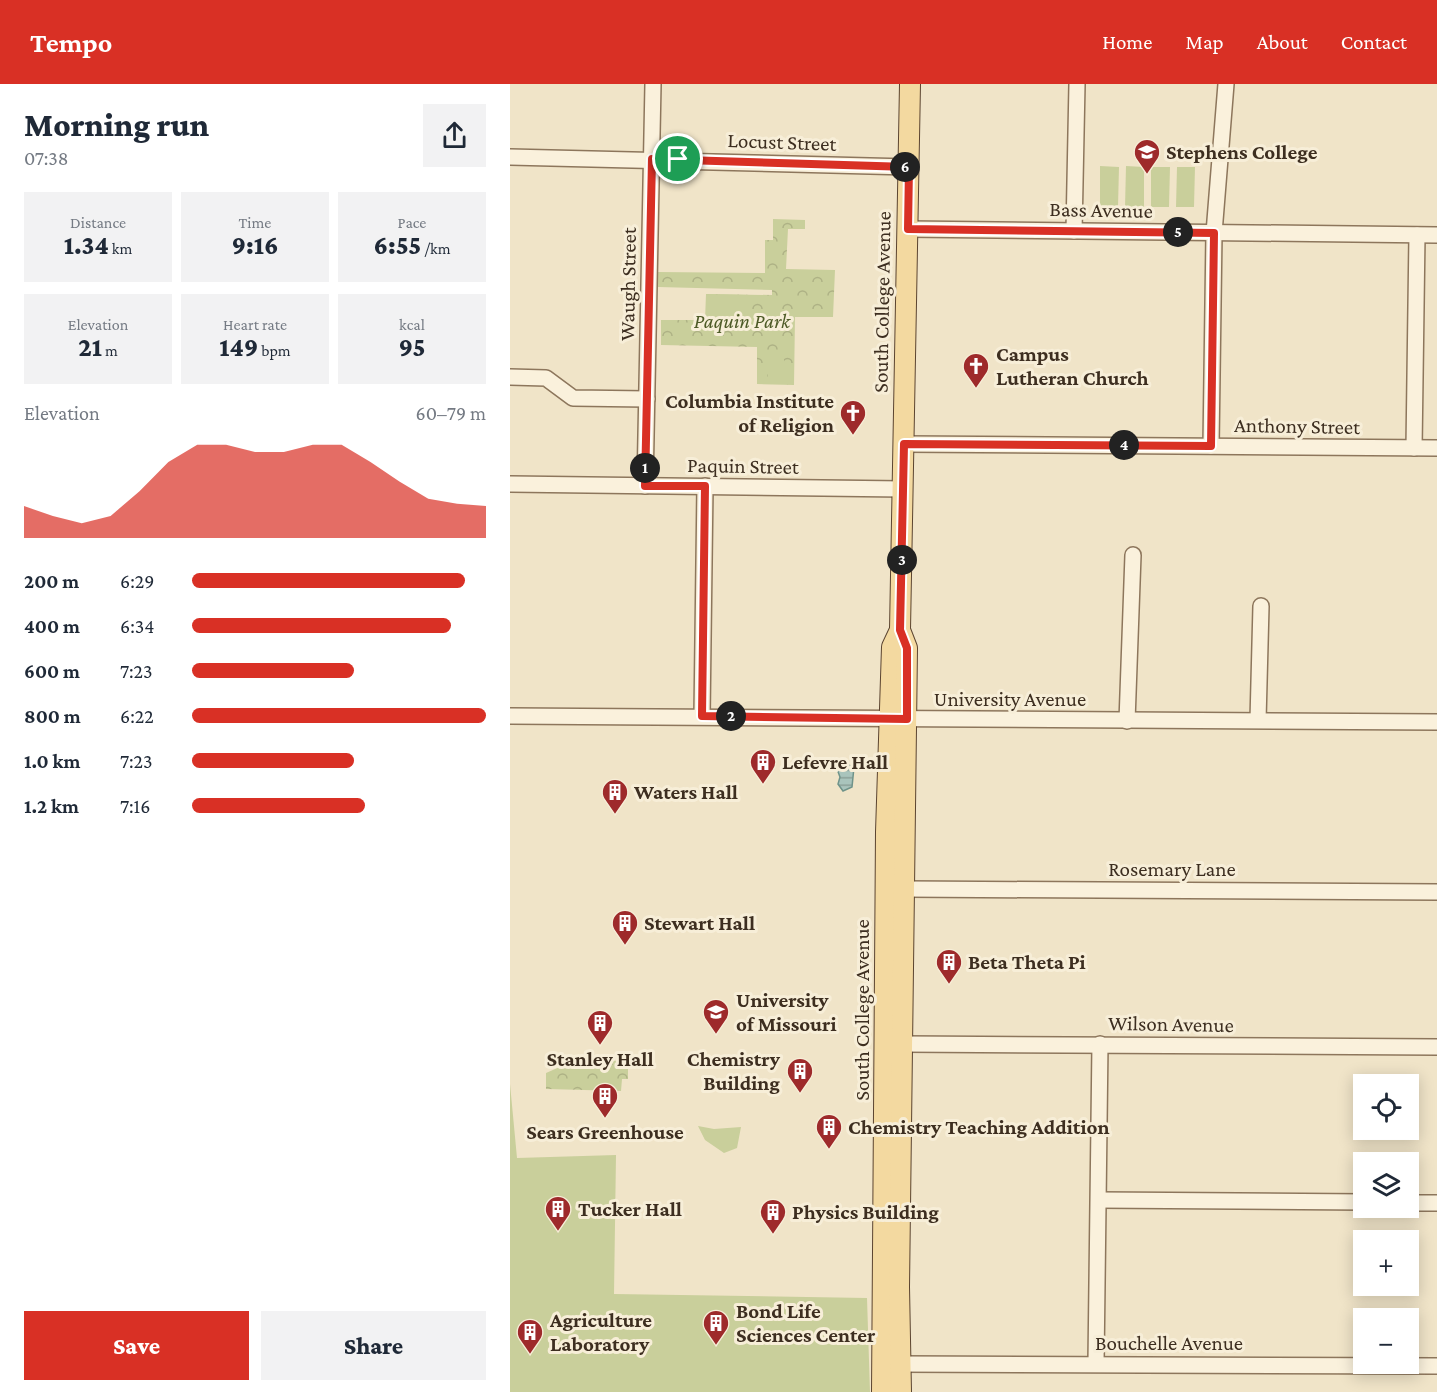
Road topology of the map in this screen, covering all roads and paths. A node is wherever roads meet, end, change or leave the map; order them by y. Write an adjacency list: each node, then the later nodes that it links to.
1 (653, 84): 6 (street, Waugh Street)
2 (910, 84): 7 (main road, South College Avenue)
3 (1077, 84): 9 (street)
4 (1226, 84): 10 (street)
5 (510, 157): 6 (street, Locust Street)
6 (652, 159): 7 (street, Locust Street); 14 (street, Waugh Street)
7 (909, 167): 8 (main road, South College Avenue)
8 (908, 229): 9 (street, Bass Avenue); 15 (main road, South College Avenue)
9 (1074, 231): 10 (street, Bass Avenue)
10 (1214, 233): 11 (street, Bass Avenue); 16 (street)
11 (1417, 235): 12 (street, Bass Avenue); 17 (street)
12 (1437, 235)
13 (510, 377): 14 (street)
14 (647, 399): 20 (street, Waugh Street)
15 (904, 444): 16 (street, Anthony Street); 22 (main road, South College Avenue)
16 (1211, 446): 17 (street, Anthony Street)
17 (1413, 448): 18 (street, Anthony Street)
18 (1437, 448)
19 (510, 484): 20 (street, Paquin Street)
20 (645, 486): 21 (street, Paquin Street)
21 (705, 486): 22 (street, Paquin Street); 26 (street)
22 (903, 489): 27 (main road, South College Avenue)
23 (1133, 555): 29 (street)
24 (1261, 606): 28 (street)
25 (510, 716): 26 (street, University Avenue)
26 (702, 716): 27 (street, University Avenue)
27 (898, 719): 29 (street, University Avenue); 31 (main road, South College Avenue); 43 (main road, South College Avenue)
28 (1258, 720): 29 (street, University Avenue); 30 (street, University Avenue)
29 (1127, 721)
30 (1437, 722)
31 (906, 888): 32 (street, Rosemary Lane); 33 (main road, South College Avenue)
32 (1437, 892)
33 (904, 1044): 34 (street, Wilson Avenue); 41 (main road, South College Avenue)
34 (1100, 1044): 35 (street, Wilson Avenue); 36 (street)
35 (1437, 1047)
36 (1098, 1200): 37 (street); 40 (street)
37 (1353, 1202)
38 (1419, 1203): 39 (street)
39 (1437, 1203)
40 (1096, 1363): 41 (street, Bouchelle Avenue); 42 (street, Bouchelle Avenue)
41 (900, 1364): 44 (main road, South College Avenue)
42 (1437, 1366)
43 (882, 1392)
44 (901, 1392)

